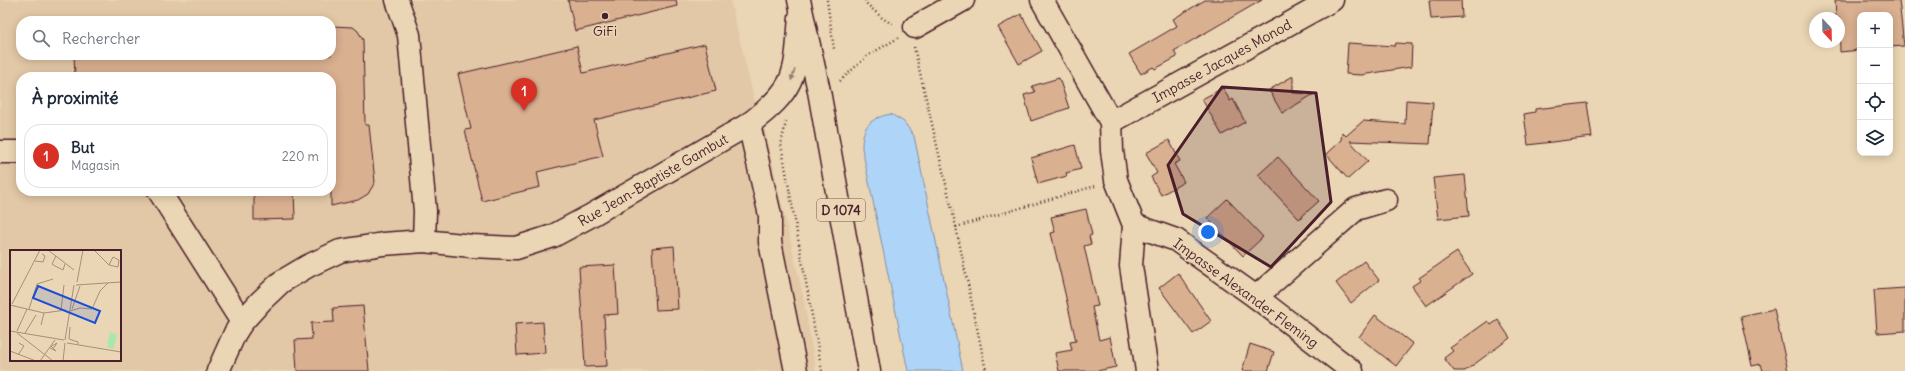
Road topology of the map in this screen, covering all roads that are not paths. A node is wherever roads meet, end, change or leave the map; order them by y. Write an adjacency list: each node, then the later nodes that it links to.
1 (397, 0): 14 (street)
2 (963, 0): 6 (street)
3 (1042, 0): 7 (street)
4 (1332, 0): 7 (street, Impasse Jacques Monod)
5 (800, 4): 8 (street, Rue Jean-Baptiste Gambut, one-way to 8); 19 (street, D 1074)
6 (911, 30)
7 (1112, 122): 13 (street)
8 (749, 124): 14 (street, Rue Jean-Baptiste Gambut); 18 (street)
9 (0, 152): 10 (street)
10 (16, 152)
11 (162, 196): 16 (street)
12 (1386, 200): 15 (street)
13 (1134, 225): 15 (street, Impasse Alexander Fleming); 20 (street)
14 (424, 241): 16 (street, Rue Jean-Baptiste Gambut)
15 (1256, 297): 21 (street, Impasse Alexander Fleming)
16 (242, 322): 17 (street, Rue Jean-Baptiste Gambut)
17 (218, 371)
18 (796, 371)
19 (869, 371)
20 (1147, 371)
21 (1352, 371)

